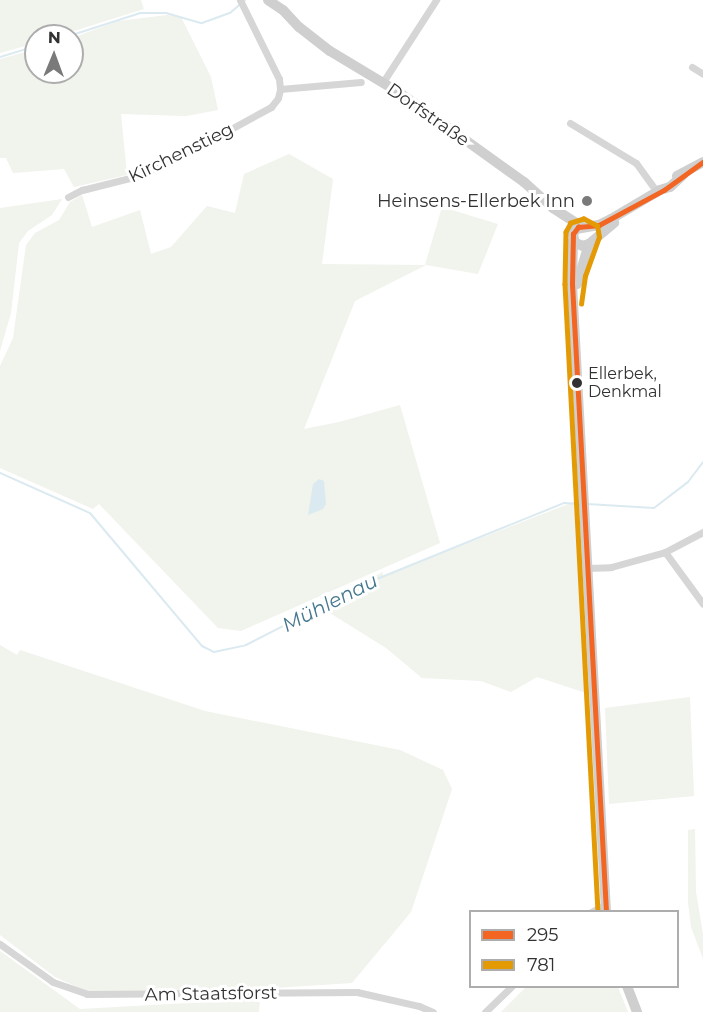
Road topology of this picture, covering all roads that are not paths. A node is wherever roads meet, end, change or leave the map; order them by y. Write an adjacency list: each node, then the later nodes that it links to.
1 (240, 0): 8 (street)
2 (269, 0): 7 (main road, Dorfstraße)
3 (436, 0): 7 (street)
4 (692, 67): 5 (street)
5 (703, 74)
6 (361, 82): 8 (street)
7 (383, 82): 14 (main road, Dorfstraße)
8 (280, 89): 12 (street, Kirchenstieg)
9 (570, 123): 11 (street)
10 (703, 162): 11 (main road)
11 (658, 191): 13 (main road)
12 (68, 197)
13 (632, 207): 15 (main road); 17 (main road)
14 (553, 208): 15 (main road, Dorfstraße); 16 (main road, Dorfstraße)
15 (584, 226): 16 (main road); 17 (main road)
16 (573, 239): 17 (main road); 18 (main road)
17 (590, 242): 18 (main road)
18 (574, 303): 21 (main road)
19 (703, 532): 20 (street)
20 (665, 552): 21 (street); 22 (street)
21 (587, 568): 23 (main road)
22 (703, 604)
23 (605, 908)
24 (0, 944): 27 (street, Am Staatsforst)
25 (511, 988): 28 (street)
26 (627, 988): 29 (main road)
27 (433, 1012)
28 (485, 1012)
29 (637, 1012)

